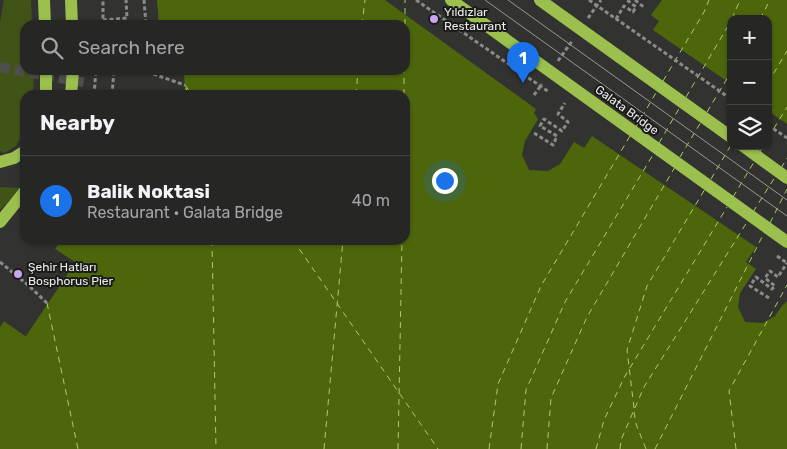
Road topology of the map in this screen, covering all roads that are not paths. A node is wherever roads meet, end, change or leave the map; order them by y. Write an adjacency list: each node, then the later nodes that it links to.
1 (44, 0): 5 (main road)
2 (71, 0): 6 (main road)
3 (451, 0): 18 (main road, Galata Bridge, bridge)
4 (540, 0): 11 (main road, bridge)
5 (45, 20)
6 (72, 20)
7 (46, 75): 9 (main road)
8 (73, 75): 10 (main road)
9 (46, 90)
10 (71, 90)
11 (727, 134)
12 (749, 150): 15 (main road)
13 (20, 154): 14 (main road)
14 (0, 162)
15 (787, 178)
16 (20, 197): 17 (main road)
17 (0, 222)
18 (787, 242)

